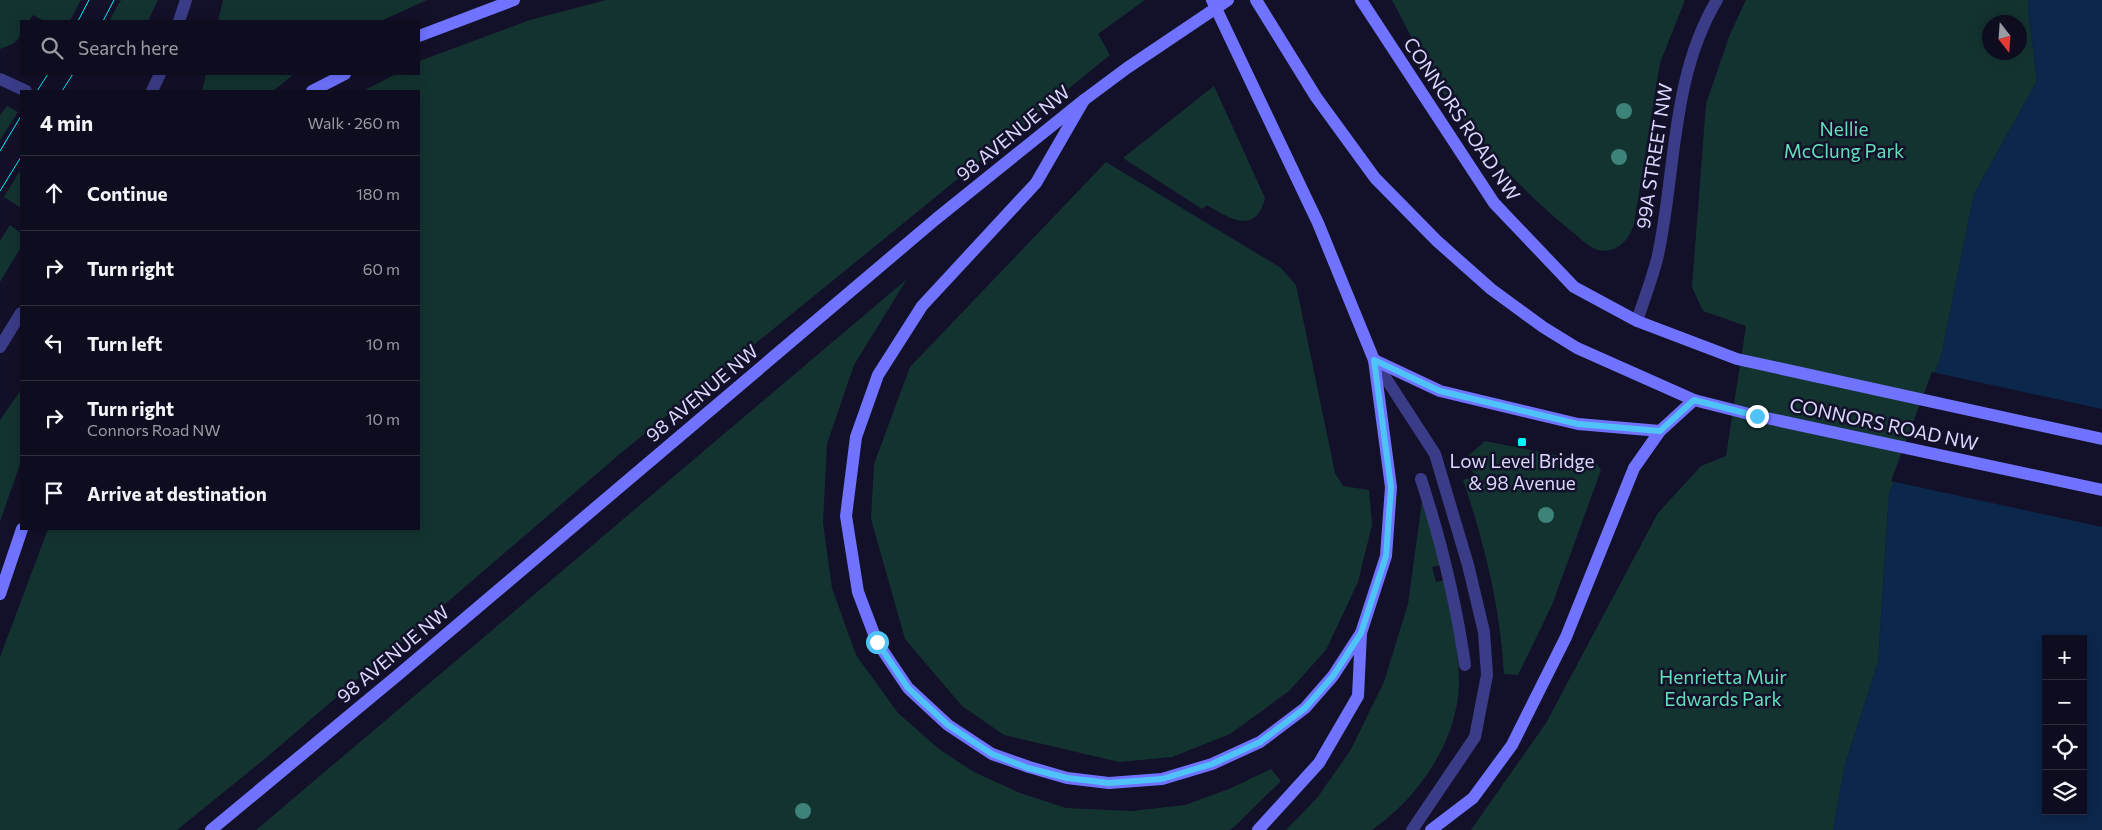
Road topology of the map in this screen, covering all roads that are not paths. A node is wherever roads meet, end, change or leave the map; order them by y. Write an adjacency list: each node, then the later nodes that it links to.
1 (186, 0): 8 (street)
2 (514, 0): 9 (main road)
3 (1212, 0): 20 (main road)
4 (1228, 0): 16 (main road, 98 AVENUE NW)
5 (1256, 0): 21 (main road, CONNORS ROAD NW)
6 (1361, 0): 18 (main road, CONNORS ROAD NW)
7 (1717, 0): 18 (street, 99A STREET NW)
8 (179, 20)
9 (420, 36)
10 (160, 75): 14 (street)
11 (343, 75): 15 (main road)
12 (0, 78): 13 (street)
13 (24, 90)
14 (152, 90)
15 (314, 90)
16 (1084, 100): 28 (main road); 30 (main road, 98 AVENUE NW)
17 (20, 315): 19 (street)
18 (1637, 321): 23 (main road, CONNORS ROAD NW)
19 (0, 347)
20 (1374, 360): 22 (main road); 28 (main road); 32 (street)
21 (1694, 400): 22 (main road); 25 (main road, CONNORS ROAD NW)
22 (1660, 431): 33 (main road)
23 (2102, 439)
24 (1422, 479): 29 (street)
25 (2102, 490)
26 (22, 530): 27 (main road)
27 (0, 594)
28 (1361, 633): 31 (main road)
29 (1465, 665)
30 (212, 830)
31 (1258, 830)
32 (1412, 830)
33 (1431, 830)

